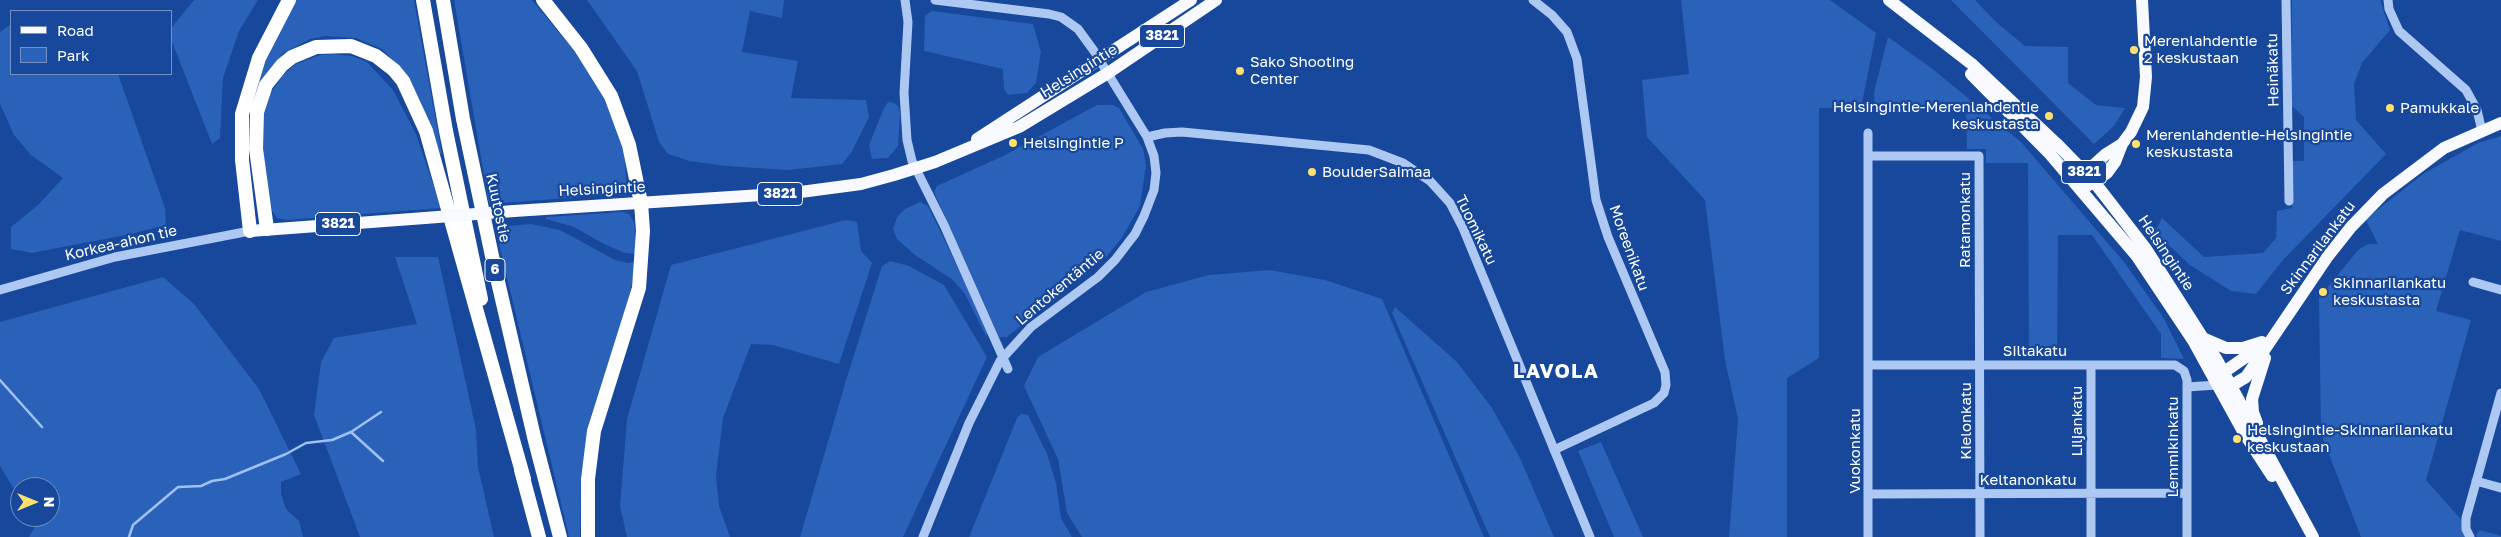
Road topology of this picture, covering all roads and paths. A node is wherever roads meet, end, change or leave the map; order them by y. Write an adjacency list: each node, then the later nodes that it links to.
1 (289, 0): 33 (highway)
2 (423, 0): 51 (highway, 6)
3 (443, 0): 59 (highway, Kuutostie / 6)
4 (543, 0): 31 (highway)
5 (905, 0): 26 (street)
6 (934, 0): 15 (street, Lentokentäntie)
7 (1031, 0): 15 (street)
8 (1191, 0): 17 (main road, Helsingintie / 3821)
9 (1216, 0): 18 (main road, Helsingintie / 3821)
10 (1533, 0): 49 (street, Moreenikatu)
11 (1889, 0): 16 (main road, Helsingintie / 3821)
12 (2142, 0): 23 (main road)
13 (2286, 0): 30 (street, Heinäkatu)
14 (2388, 0): 20 (street)
15 (1030, 11): 17 (street, Lentokentäntie)
16 (1934, 35): 27 (main road, Helsingintie / 3821); 29 (main road, Helsingintie / 3821)
17 (1099, 58): 18 (street, Lentokentäntie); 24 (main road, Helsingintie / 3821)
18 (1108, 73): 22 (street, Lentokentäntie); 24 (main road, Helsingintie / 3821)
19 (2501, 123): 20 (main road, Skinnarilankatu)
20 (2482, 131): 38 (main road, Skinnarilankatu)
21 (1868, 133): 25 (street)
22 (1147, 137): 39 (street, Lentokentäntie); 49 (street, Tuomikatu)
23 (2122, 144): 27 (main road); 28 (main road)
24 (952, 155): 26 (main road, Helsingintie / 3821)
25 (1868, 156): 40 (street); 41 (street, Ratamonkatu)
26 (916, 168): 31 (main road, Helsingintie / 3821); 39 (street)
27 (2086, 173): 28 (main road, Helsingintie / 3821); 29 (main road)
28 (2095, 183): 29 (main road); 37 (main road, Helsingintie / 3821)
29 (2080, 190): 45 (main road, Helsingintie / 3821)
30 (2289, 200)
31 (641, 203): 32 (main road, Helsingintie / 3821, bridge); 60 (highway)
32 (267, 229): 33 (main road, Helsingintie / 3821); 51 (highway)
33 (250, 231): 35 (street, Korkea-ahon tie)
34 (2472, 282): 36 (street)
35 (0, 290)
36 (2501, 290)
37 (2203, 338): 38 (main road); 44 (main road, Helsingintie / 3821)
38 (2271, 339): 44 (main road, Skinnarilankatu); 46 (main road, Skinnarilankatu); 50 (main road)
39 (1004, 356): 43 (street); 61 (street, Lentokentäntie)
40 (1868, 365): 41 (street, Siltakatu); 55 (street, Vuokonkatu)
41 (1979, 365): 42 (street, Siltakatu); 56 (street, Kielonkatu)
42 (2091, 365): 47 (street, Siltakatu); 57 (street, Liljankatu)
43 (1008, 369)
44 (2224, 372): 45 (main road, Skinnarilankatu); 46 (main road, Helsingintie / 3821)
45 (2216, 385): 46 (main road); 47 (street, Lemmikinkatu); 67 (main road, Helsingintie / 3821)
46 (2231, 386): 50 (main road, Helsingintie / 3821)
47 (2187, 387): 54 (street, Lemmikinkatu)
48 (2501, 392): 52 (street)
49 (1554, 450): 62 (street, Tuomikatu)
50 (2273, 462): 67 (main road, Helsingintie / 3821)
51 (524, 479): 58 (highway, 6)
52 (2476, 481): 53 (street); 68 (street)
53 (2501, 488)
54 (2187, 493): 57 (street, Keltanonkatu); 66 (street, Lemmikinkatu)
55 (1868, 494): 56 (street, Keltanonkatu); 63 (street, Vuokonkatu)
56 (1979, 494): 57 (street, Keltanonkatu); 64 (street, Kielonkatu)
57 (2091, 494): 65 (street, Liljankatu)
58 (539, 537)
59 (560, 537)
60 (588, 537)
61 (923, 537)
62 (1590, 537)
63 (1868, 537)
64 (1980, 537)
65 (2091, 537)
66 (2187, 537)
67 (2313, 537)
68 (2470, 537)

